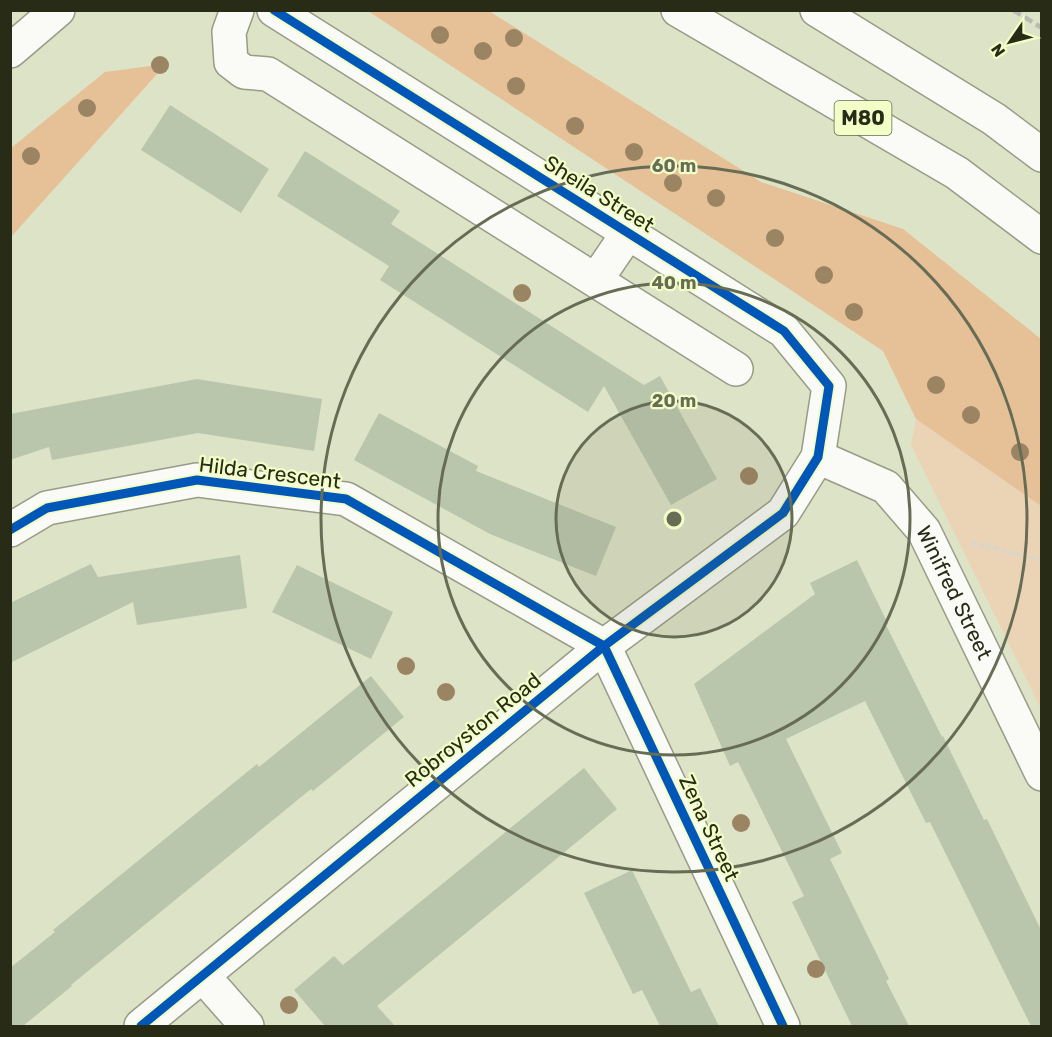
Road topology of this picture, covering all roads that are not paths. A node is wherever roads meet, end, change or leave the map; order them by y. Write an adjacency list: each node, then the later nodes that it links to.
1 (58, 10): 6 (main road)
2 (237, 10): 10 (main road)
3 (274, 10): 8 (main road, Sheila Street)
4 (678, 10): 9 (main road, M80)
5 (817, 10): 7 (main road)
6 (10, 51)
7 (1041, 155)
8 (627, 233): 10 (main road); 12 (main road, Sheila Street)
9 (1041, 237)
10 (596, 280): 11 (main road)
11 (736, 369)
12 (818, 457): 14 (main road, Robroyston Road); 15 (main road, Winifred Street)
13 (10, 530): 14 (main road, Hilda Crescent)
14 (604, 646): 16 (main road, Robroyston Road); 19 (main road, Zena Street)
15 (1041, 774)
16 (203, 976): 17 (main road, Robroyston Road); 18 (main road)
17 (141, 1026)
18 (247, 1026)
19 (783, 1026)

